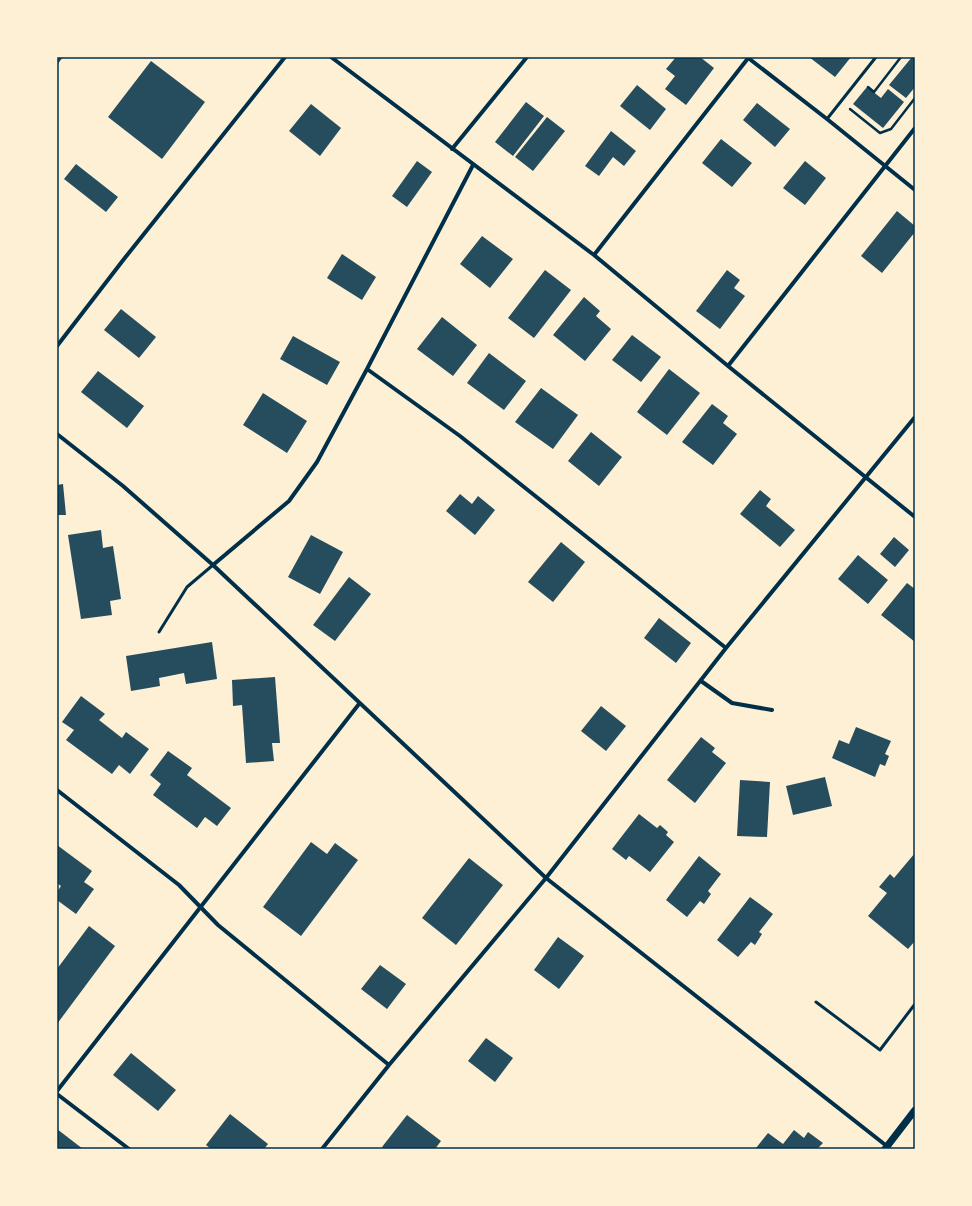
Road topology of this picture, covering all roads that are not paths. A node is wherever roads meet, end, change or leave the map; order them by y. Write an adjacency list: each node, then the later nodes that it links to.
1 (285, 57): 13 (street)
2 (331, 57): 8 (street)
3 (527, 57): 8 (street)
4 (748, 57): 6 (street); 12 (street)
5 (876, 57): 6 (lane)
6 (827, 119): 10 (street)
7 (915, 128): 10 (street)
8 (452, 149): 9 (street)
9 (473, 165): 12 (street); 15 (street)
10 (885, 166): 11 (street); 14 (street)
11 (915, 190)
12 (594, 254): 14 (street)
13 (57, 346)
14 (728, 366): 18 (street)
15 (367, 369): 20 (street); 22 (street)
16 (915, 417): 18 (street)
17 (57, 434): 20 (street)
18 (867, 477): 19 (street); 22 (street)
19 (915, 517)
20 (213, 565): 21 (lane); 24 (street)
21 (159, 632)
22 (726, 648): 23 (street)
23 (702, 680): 25 (street); 27 (street)
24 (359, 704): 27 (street); 28 (street)
25 (772, 710)
26 (57, 790): 28 (street)
27 (546, 878): 31 (street); 35 (street)
28 (200, 907): 31 (street); 32 (street)
29 (816, 1002): 30 (lane)
30 (915, 1004)
31 (389, 1065): 37 (street)
32 (57, 1091)
33 (57, 1094): 36 (street)
34 (915, 1110): 35 (street)
35 (887, 1148)
36 (129, 1149)
37 (322, 1149)

